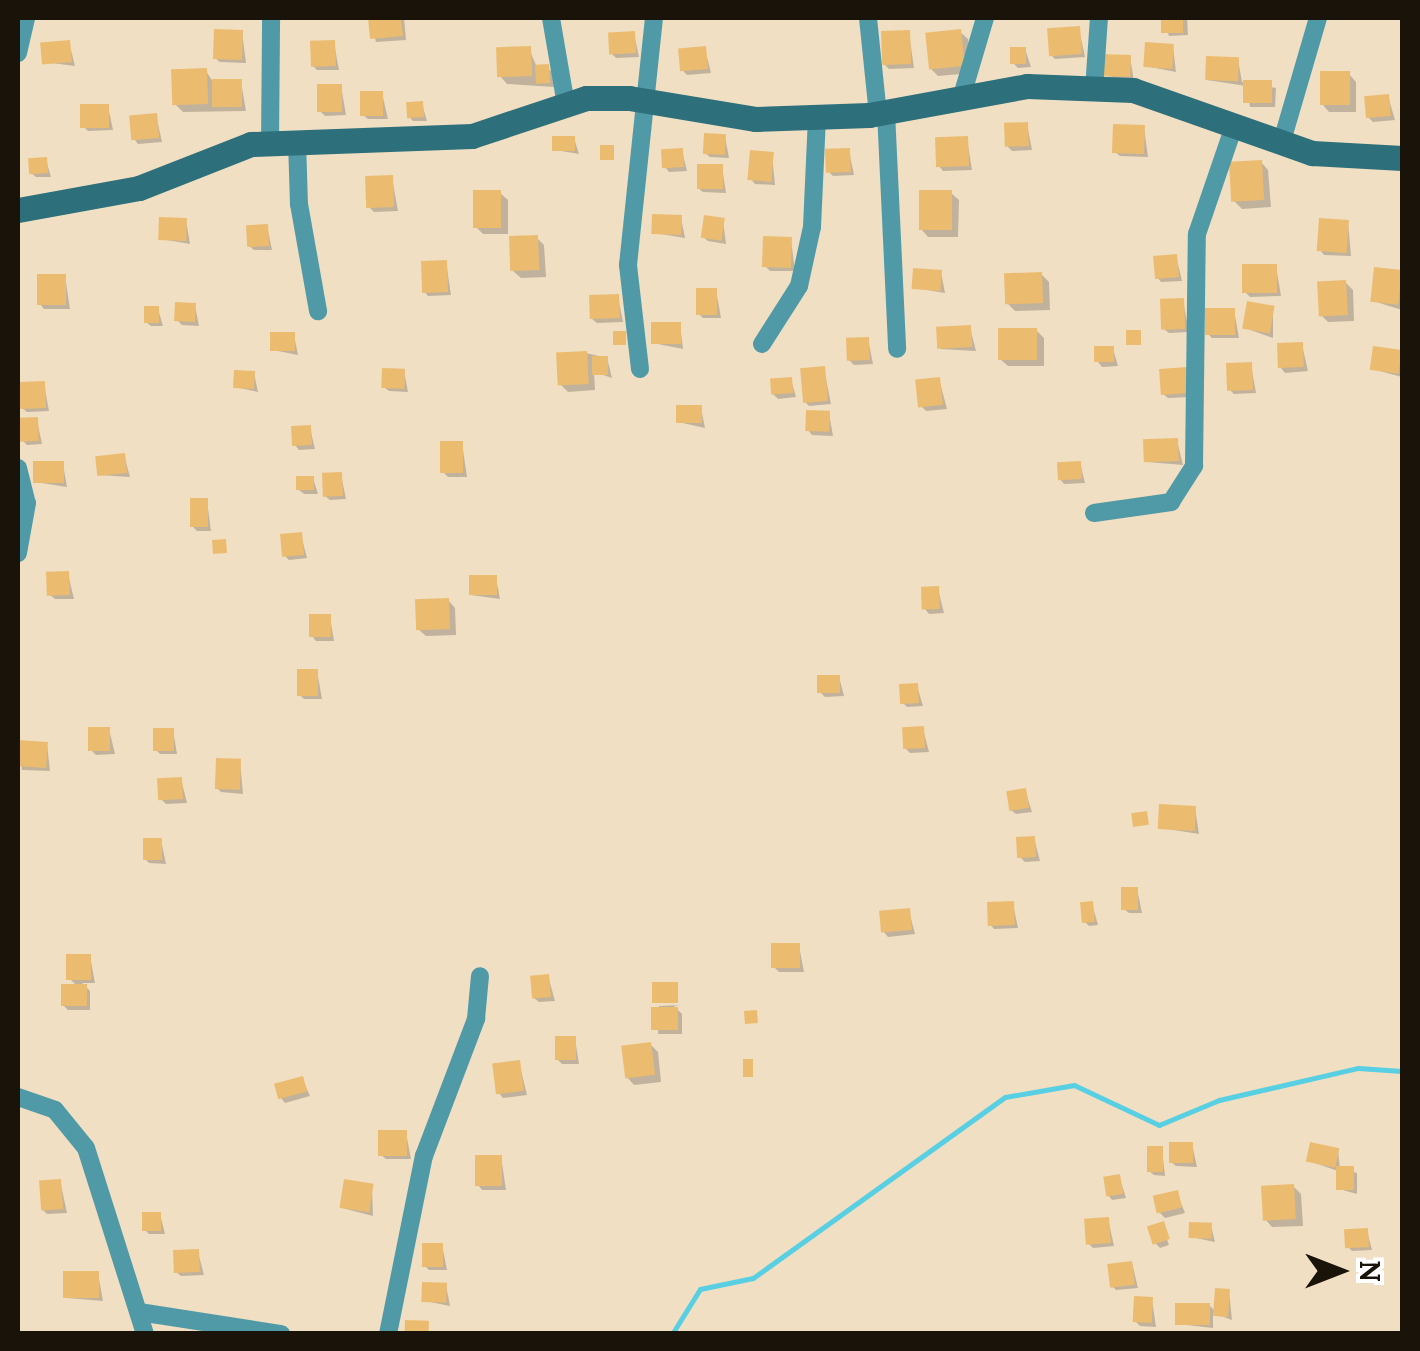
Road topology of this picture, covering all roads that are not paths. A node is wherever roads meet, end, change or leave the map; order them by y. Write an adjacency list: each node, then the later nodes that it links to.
1 (26, 18): 9 (street)
2 (270, 18): 19 (street)
3 (551, 18): 13 (street)
4 (654, 18): 12 (street)
5 (868, 18): 14 (street)
6 (986, 18): 11 (street)
7 (1099, 18): 10 (street)
8 (1318, 18): 18 (street)
9 (18, 53)
10 (1094, 88): 11 (main road); 16 (main road)
11 (961, 99): 14 (main road)
12 (643, 100): 13 (main road); 15 (main road); 25 (street)
13 (566, 105): 17 (main road)
14 (882, 113): 15 (main road); 24 (street)
15 (818, 117): 23 (street)
16 (1235, 123): 18 (main road); 27 (street)
17 (296, 141): 19 (main road); 22 (street)
18 (1282, 141): 20 (main road)
19 (270, 143): 21 (main road)
20 (1402, 158)
21 (18, 210)
22 (318, 311)
23 (762, 344)
24 (897, 349)
25 (640, 369)
26 (18, 468): 28 (street)
27 (1094, 513)
28 (18, 553)
29 (480, 976): 34 (street)
30 (18, 1097): 31 (street)
31 (138, 1312): 32 (street); 33 (street)
32 (145, 1334)
33 (281, 1334)
34 (388, 1334)

